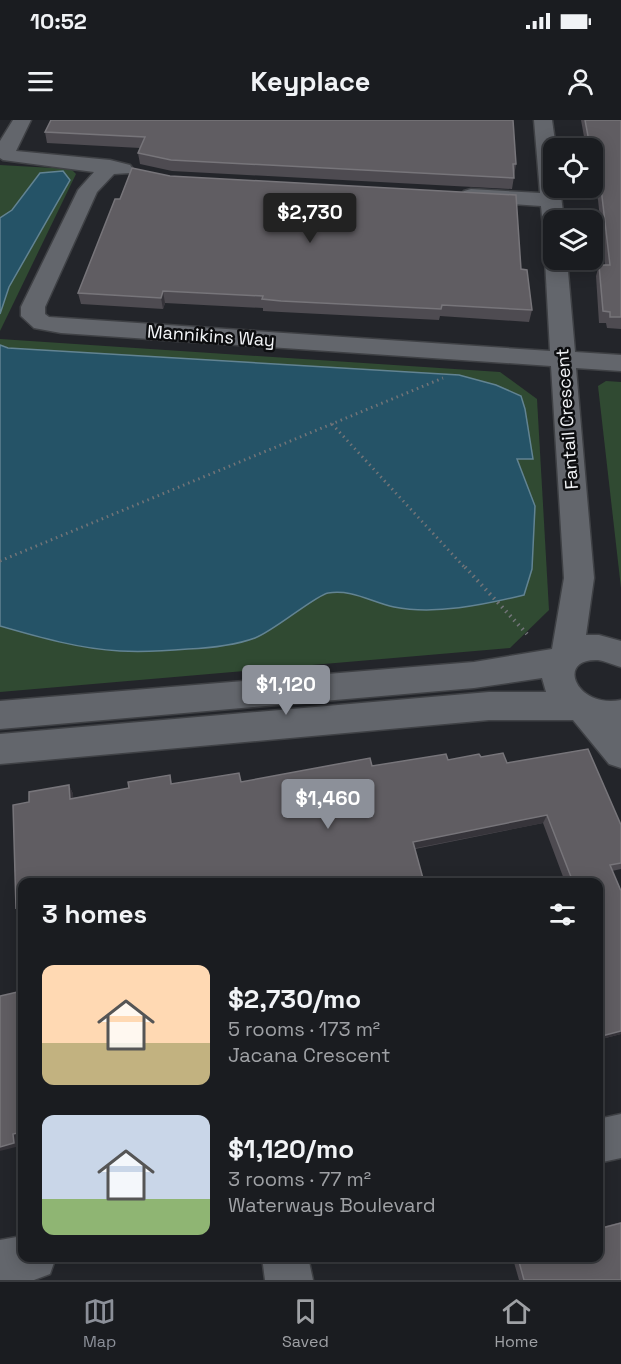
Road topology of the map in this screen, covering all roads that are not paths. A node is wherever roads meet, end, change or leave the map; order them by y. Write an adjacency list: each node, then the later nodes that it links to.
1 (22, 120): 3 (street)
2 (543, 120): 6 (street)
3 (110, 166): 4 (street); 9 (street, Mannikins Way)
4 (140, 172)
5 (456, 194): 6 (street)
6 (551, 200): 7 (street)
7 (552, 210)
8 (557, 270): 9 (street, Fantail Crescent)
9 (563, 360): 10 (street); 11 (street, Fantail Crescent)
10 (621, 363)
11 (579, 578): 12 (street, Fantail Crescent); 13 (street, Fantail Crescent)
12 (621, 653): 13 (street)
13 (565, 658): 14 (street, Fantail Crescent); 16 (street)
14 (580, 708): 15 (street); 17 (street); 18 (street, Fantail Crescent)
15 (621, 714)
16 (0, 715)
17 (0, 748)
18 (621, 753)
19 (621, 1136): 20 (street)
20 (603, 1140)
21 (18, 1260): 23 (street)
22 (286, 1262): 24 (street)
23 (0, 1263)
24 (288, 1280)

